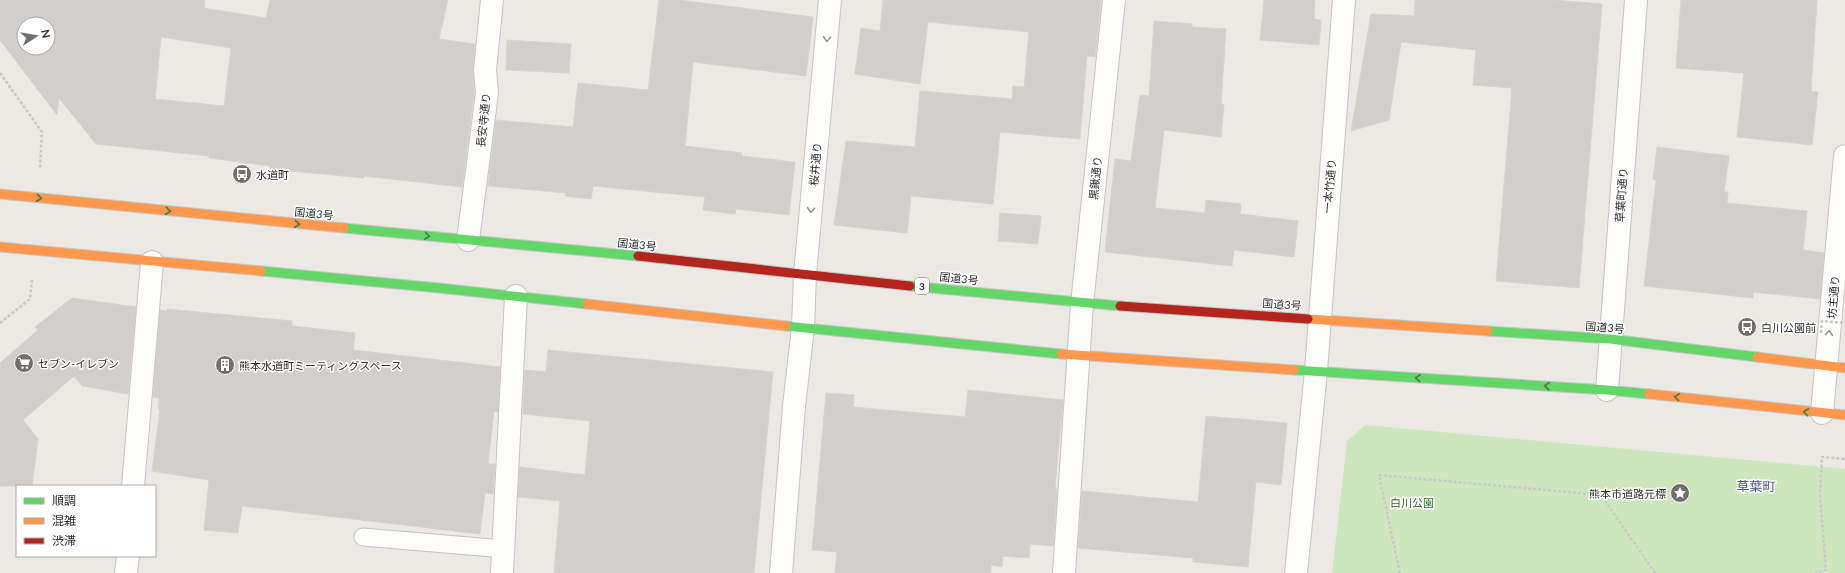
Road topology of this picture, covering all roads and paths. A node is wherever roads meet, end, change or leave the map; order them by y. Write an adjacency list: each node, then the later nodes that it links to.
1 (492, 0): 8 (street, 長安寺通り)
2 (830, 0): 11 (street, 桜井通り, one-way to 11)
3 (1114, 0): 13 (street, 黒鍬通り)
4 (1344, 0): 14 (street, 一本竹通り)
5 (1636, 0): 18 (street, 草葉町通り)
6 (1845, 156): 20 (street, 坊主通り, one-way to 6)
7 (0, 194): 8 (highway, 国道3号 / 3, one-way to 8)
8 (468, 240): 11 (highway, 国道3号 / 3)
9 (0, 246): 10 (highway)
10 (152, 262): 12 (highway); 26 (street)
11 (805, 274): 13 (highway, 国道3号 / 3); 16 (street, 桜井通り)
12 (516, 296): 16 (highway); 28 (street)
13 (1082, 304): 14 (highway, 国道3号 / 3); 19 (street, 黒鍬通り)
14 (1318, 319): 18 (highway, 国道3号 / 3); 21 (street, 一本竹通り)
15 (1845, 323): 17 (path, bridge)
16 (802, 328): 19 (highway); 33 (street, 桜井通り)
17 (1821, 333)
18 (1610, 339): 20 (highway, 国道3号 / 3); 22 (street, 草葉町通り)
19 (1078, 356): 21 (highway); 34 (street, 黒鍬通り)
20 (1836, 368): 23 (street, 坊主通り)
21 (1316, 371): 22 (highway, one-way to 21); 35 (street, 一本竹通り)
22 (1607, 390): 23 (highway, one-way to 22)
23 (1822, 413): 24 (highway)
24 (1845, 415)
25 (1845, 459): 30 (path)
26 (134, 485)
27 (363, 537): 28 (lane)
28 (504, 549): 32 (street)
29 (128, 557): 31 (street)
30 (1826, 570): 38 (path); 39 (path)
31 (126, 573)
32 (502, 573)
33 (781, 573)
34 (1064, 573)
35 (1296, 573)
36 (1400, 573): 37 (path)
37 (1655, 573)
38 (1814, 573)
39 (1828, 573)

